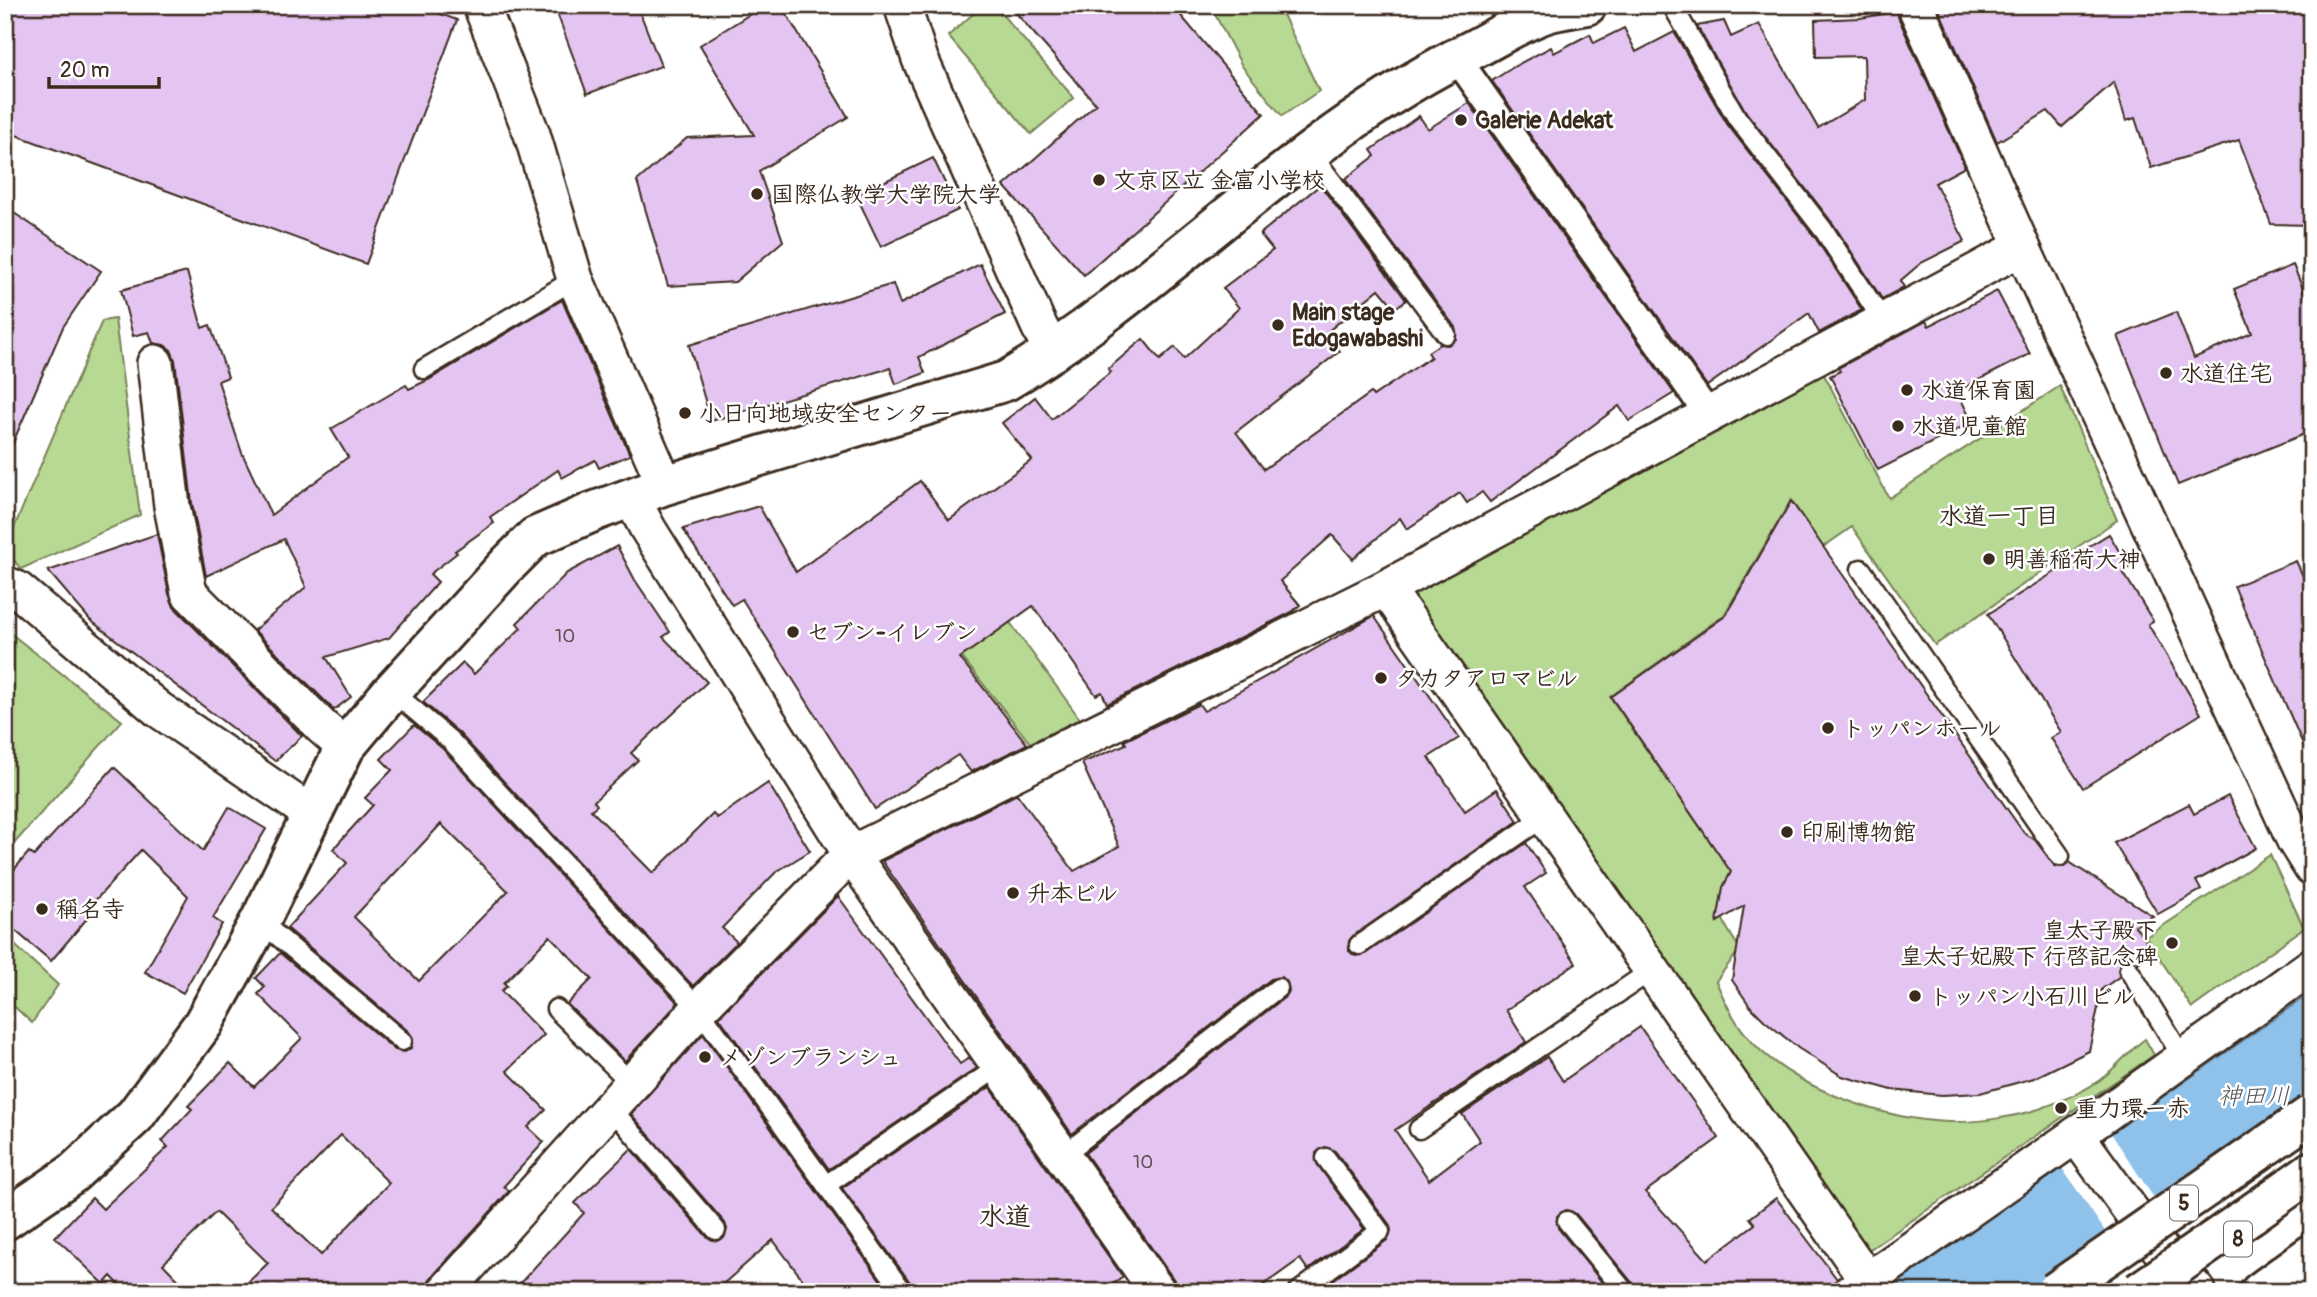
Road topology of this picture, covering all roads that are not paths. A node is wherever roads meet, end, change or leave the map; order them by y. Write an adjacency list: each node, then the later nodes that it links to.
1 (481, 5): 9 (street)
2 (902, 5): 12 (street)
3 (1587, 5): 6 (main road)
4 (1672, 5): 10 (lane)
5 (1915, 5): 8 (street)
6 (1456, 57): 7 (main road); 15 (street)
7 (1310, 152): 11 (lane); 12 (main road)
8 (2022, 247): 10 (street); 26 (street)
9 (575, 279): 14 (lane); 16 (street)
10 (1883, 321): 15 (street)
11 (1446, 334)
12 (1053, 353): 16 (main road)
13 (155, 363): 21 (street)
14 (424, 369)
15 (1707, 414): 19 (street)
16 (648, 491): 20 (main road); 24 (street)
17 (1861, 569): 25 (lane)
18 (5, 584): 22 (street)
19 (1387, 589): 23 (street); 24 (street)
20 (392, 691): 21 (main road); 34 (lane)
21 (345, 747): 22 (main road)
22 (313, 816): 27 (main road)
23 (1544, 817): 28 (lane); 30 (street)
24 (851, 853): 34 (street); 37 (street)
25 (2060, 856)
26 (2312, 868)
27 (260, 921): 35 (lane); 48 (main road)
28 (1359, 945)
29 (2312, 966): 36 (street)
30 (1652, 970): 40 (lane); 52 (street)
31 (2129, 970): 36 (lane)
32 (1278, 988): 42 (lane)
33 (556, 1009): 38 (lane)
34 (699, 1009): 38 (street); 45 (lane)
35 (402, 1041)
36 (2183, 1058): 41 (street)
37 (1000, 1066): 42 (street); 45 (lane)
38 (621, 1096): 50 (lane); 55 (street)
39 (2312, 1114): 59 (main road, 5, bridge)
40 (1419, 1129)
41 (2080, 1140): 52 (street); 53 (street)
42 (1062, 1156): 54 (street)
43 (1326, 1158): 57 (lane)
44 (2312, 1171): 47 (main road, 5)
45 (826, 1185): 56 (lane)
46 (2312, 1185): 47 (main road); 53 (main road, 8)
47 (2250, 1215): 60 (main road, 5, bridge)
48 (5, 1220)
49 (1567, 1221): 58 (lane)
50 (716, 1230)
51 (2312, 1254): 61 (main road, 8)
52 (1860, 1286)
53 (2182, 1287)
54 (1148, 1288)
55 (445, 1292)
56 (903, 1292)
57 (1297, 1292)
58 (1625, 1292)
59 (2055, 1292)
60 (2139, 1292)
61 (2260, 1292)

